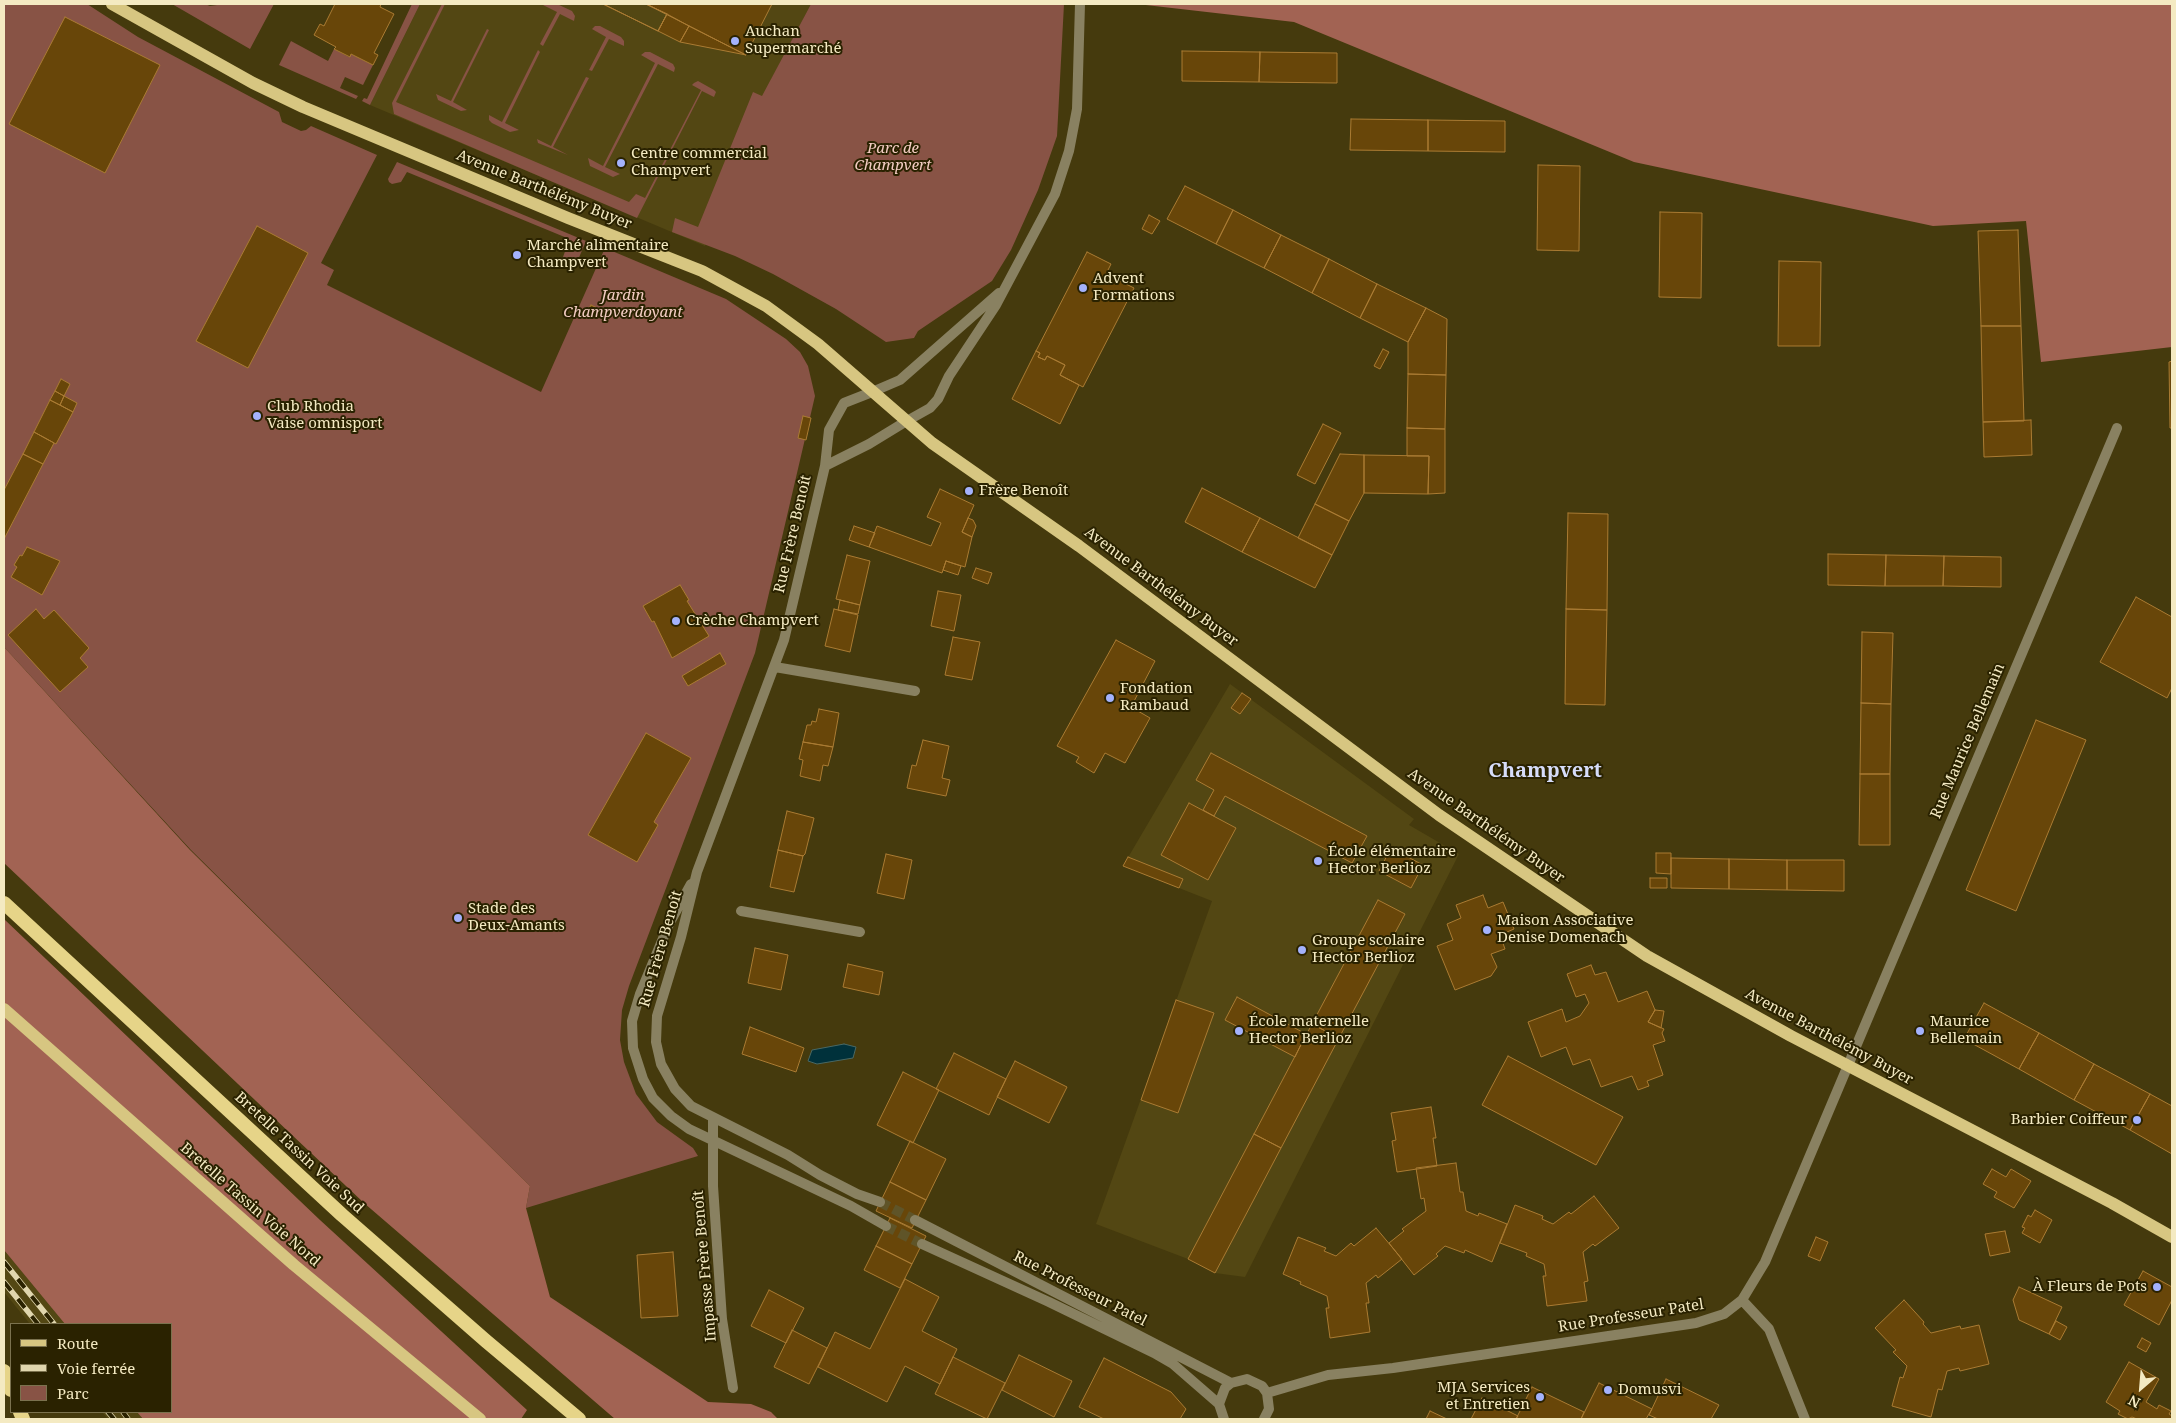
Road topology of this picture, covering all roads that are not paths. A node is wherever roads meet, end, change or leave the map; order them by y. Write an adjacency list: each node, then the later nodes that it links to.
1 (112, 4): 4 (main road, Avenue Barthélémy Buyer)
2 (1080, 4): 3 (street)
3 (1006, 287): 4 (street, Rue Frère Benoît); 5 (street)
4 (872, 392): 5 (main road, Avenue Barthélémy Buyer); 7 (street, Rue Frère Benoît)
5 (906, 422): 7 (street); 15 (main road, Avenue Barthélémy Buyer)
6 (2116, 428): 15 (street, Rue Maurice Bellemain)
7 (825, 466): 8 (street, Rue Frère Benoît)
8 (775, 667): 9 (street); 10 (street, Rue Frère Benoît)
9 (915, 691)
10 (697, 872): 16 (street, Rue Frère Benoît); 17 (street, Rue Frère Benoît)
11 (4, 903): 31 (highway, Bretelle Tassin Voie Sud)
12 (741, 911): 13 (street)
13 (860, 932)
14 (4, 1009): 30 (main road, Bretelle Tassin Voie Nord)
15 (1847, 1066): 21 (main road, Avenue Barthélémy Buyer); 23 (street, Rue Professeur Patel)
16 (713, 1118): 17 (street); 18 (street)
17 (714, 1141): 20 (street); 27 (street, Impasse Frère Benoît)
18 (880, 1202)
19 (915, 1220): 25 (street, Rue Professeur Patel)
20 (886, 1226)
21 (2172, 1236)
22 (922, 1244): 29 (street, Rue Professeur Patel)
23 (1742, 1300): 28 (street, Rue Professeur Patel); 34 (street)
24 (4, 1371): 26 (highway)
25 (1231, 1383): 28 (street); 29 (street)
26 (10, 1387)
27 (732, 1388)
28 (1267, 1393): 33 (street)
29 (1219, 1404): 32 (street)
30 (480, 1419)
31 (579, 1419)
32 (1224, 1419)
33 (1264, 1419)
34 (1805, 1419)

